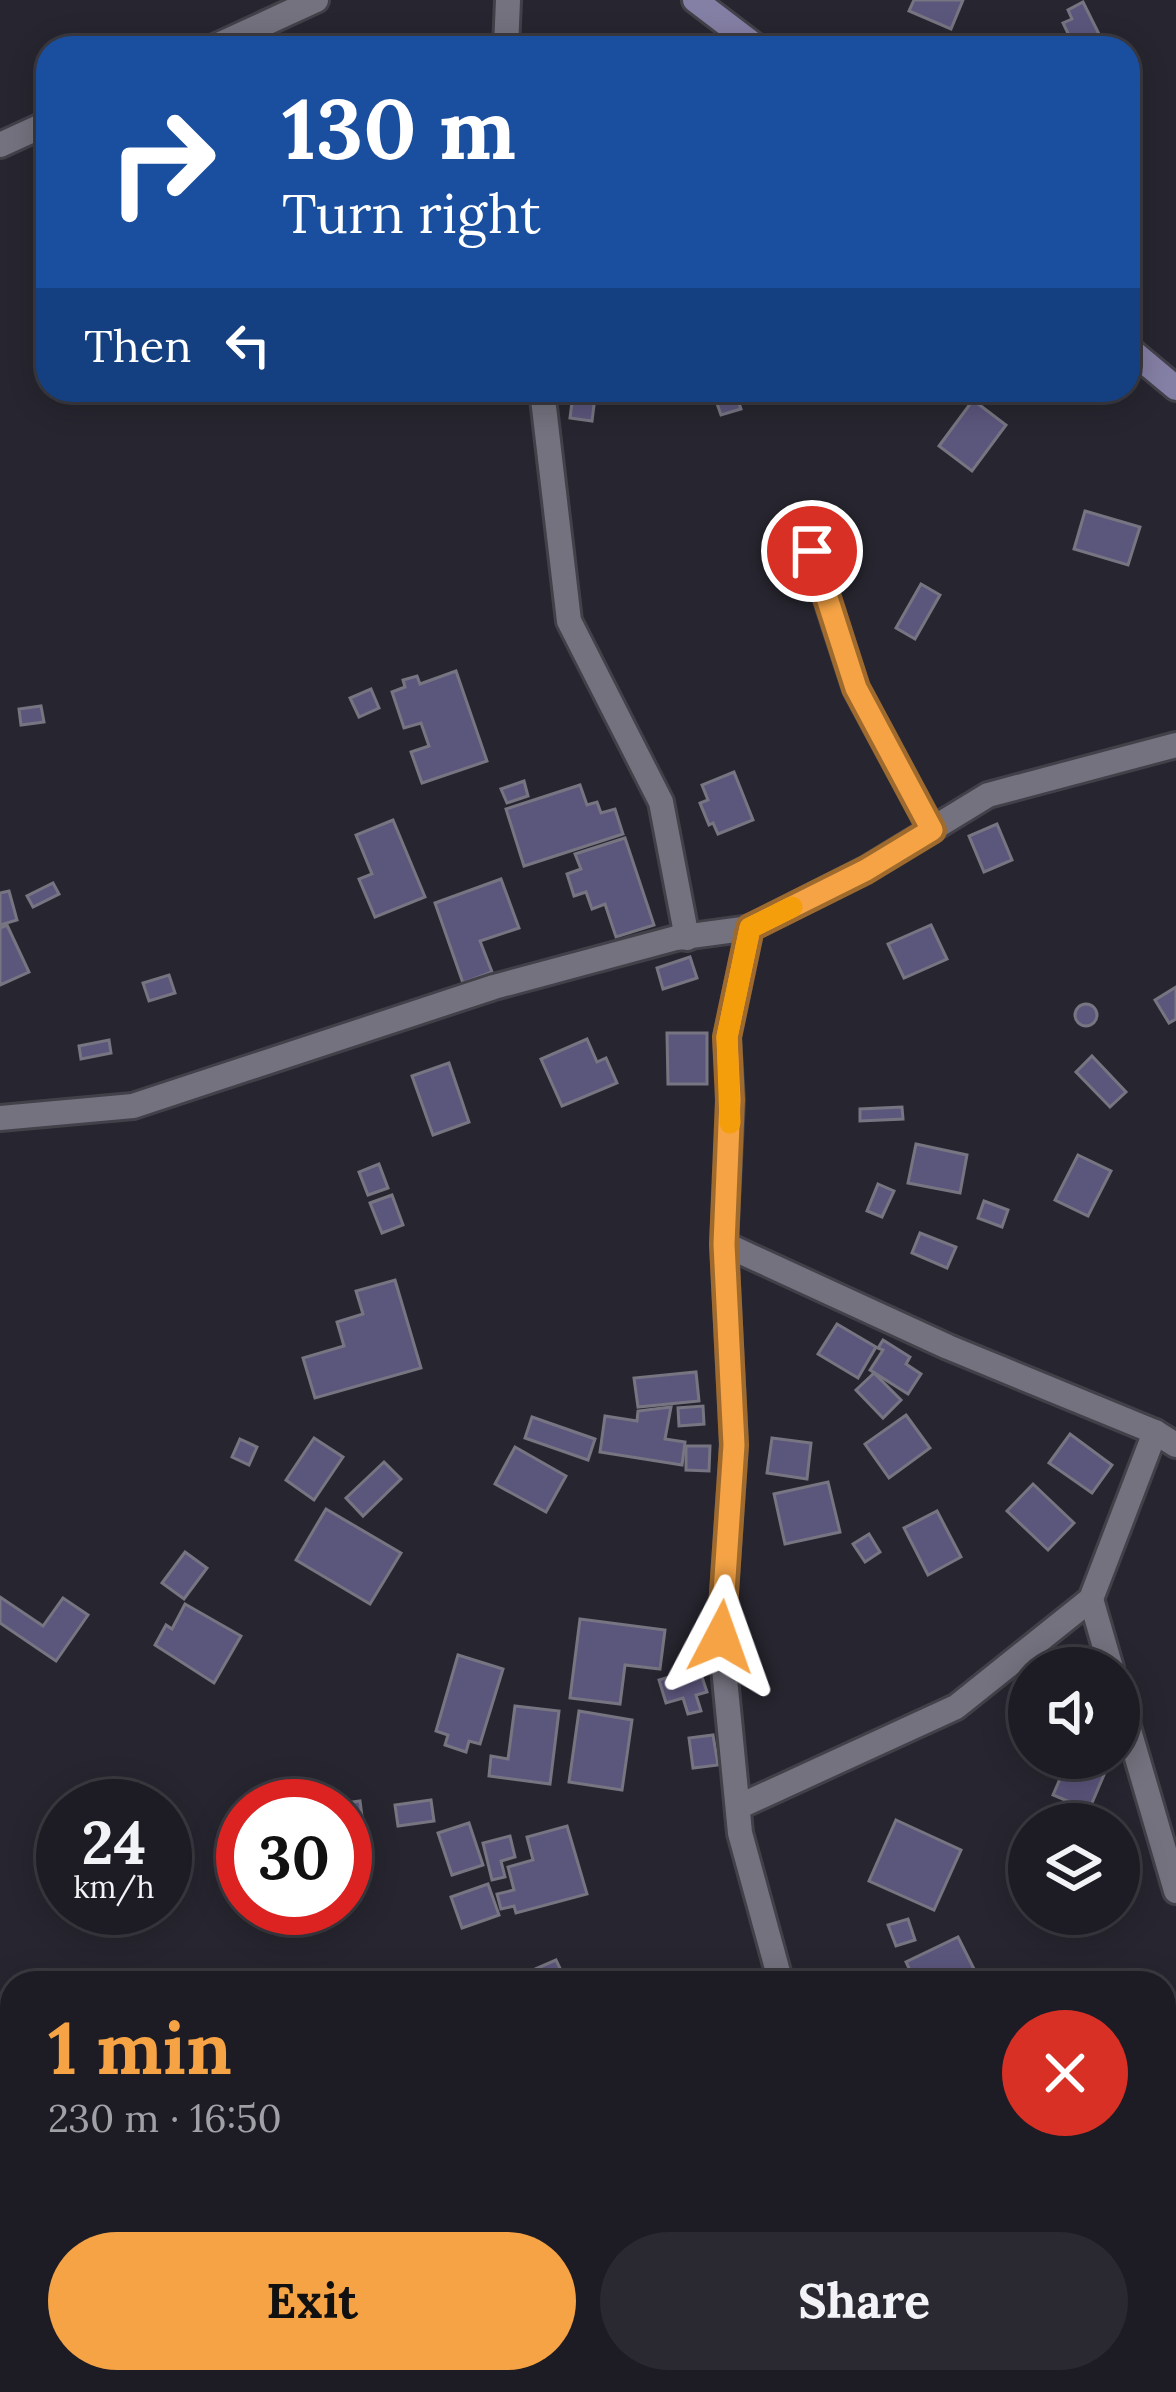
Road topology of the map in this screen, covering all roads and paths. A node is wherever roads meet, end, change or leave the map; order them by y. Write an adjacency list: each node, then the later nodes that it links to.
1 (316, 0): 4 (street)
2 (508, 0): 5 (street)
3 (695, 0): 6 (street)
4 (238, 36)
5 (506, 36)
6 (742, 36)
7 (36, 128): 8 (street)
8 (0, 145)
9 (1140, 358): 10 (street)
10 (1176, 388)
11 (543, 402): 16 (street)
12 (812, 551): 14 (street)
13 (1176, 745): 14 (street)
14 (932, 830): 15 (street)
15 (750, 928): 16 (street); 18 (street)
16 (687, 938): 17 (street)
17 (0, 1118)
18 (724, 1244): 19 (street); 23 (street)
19 (1166, 1438): 20 (street)
20 (1090, 1599): 21 (street); 23 (street)
21 (1105, 1647)
22 (1140, 1768): 24 (street)
23 (738, 1807): 25 (street)
24 (1176, 1891)
25 (778, 1971)

